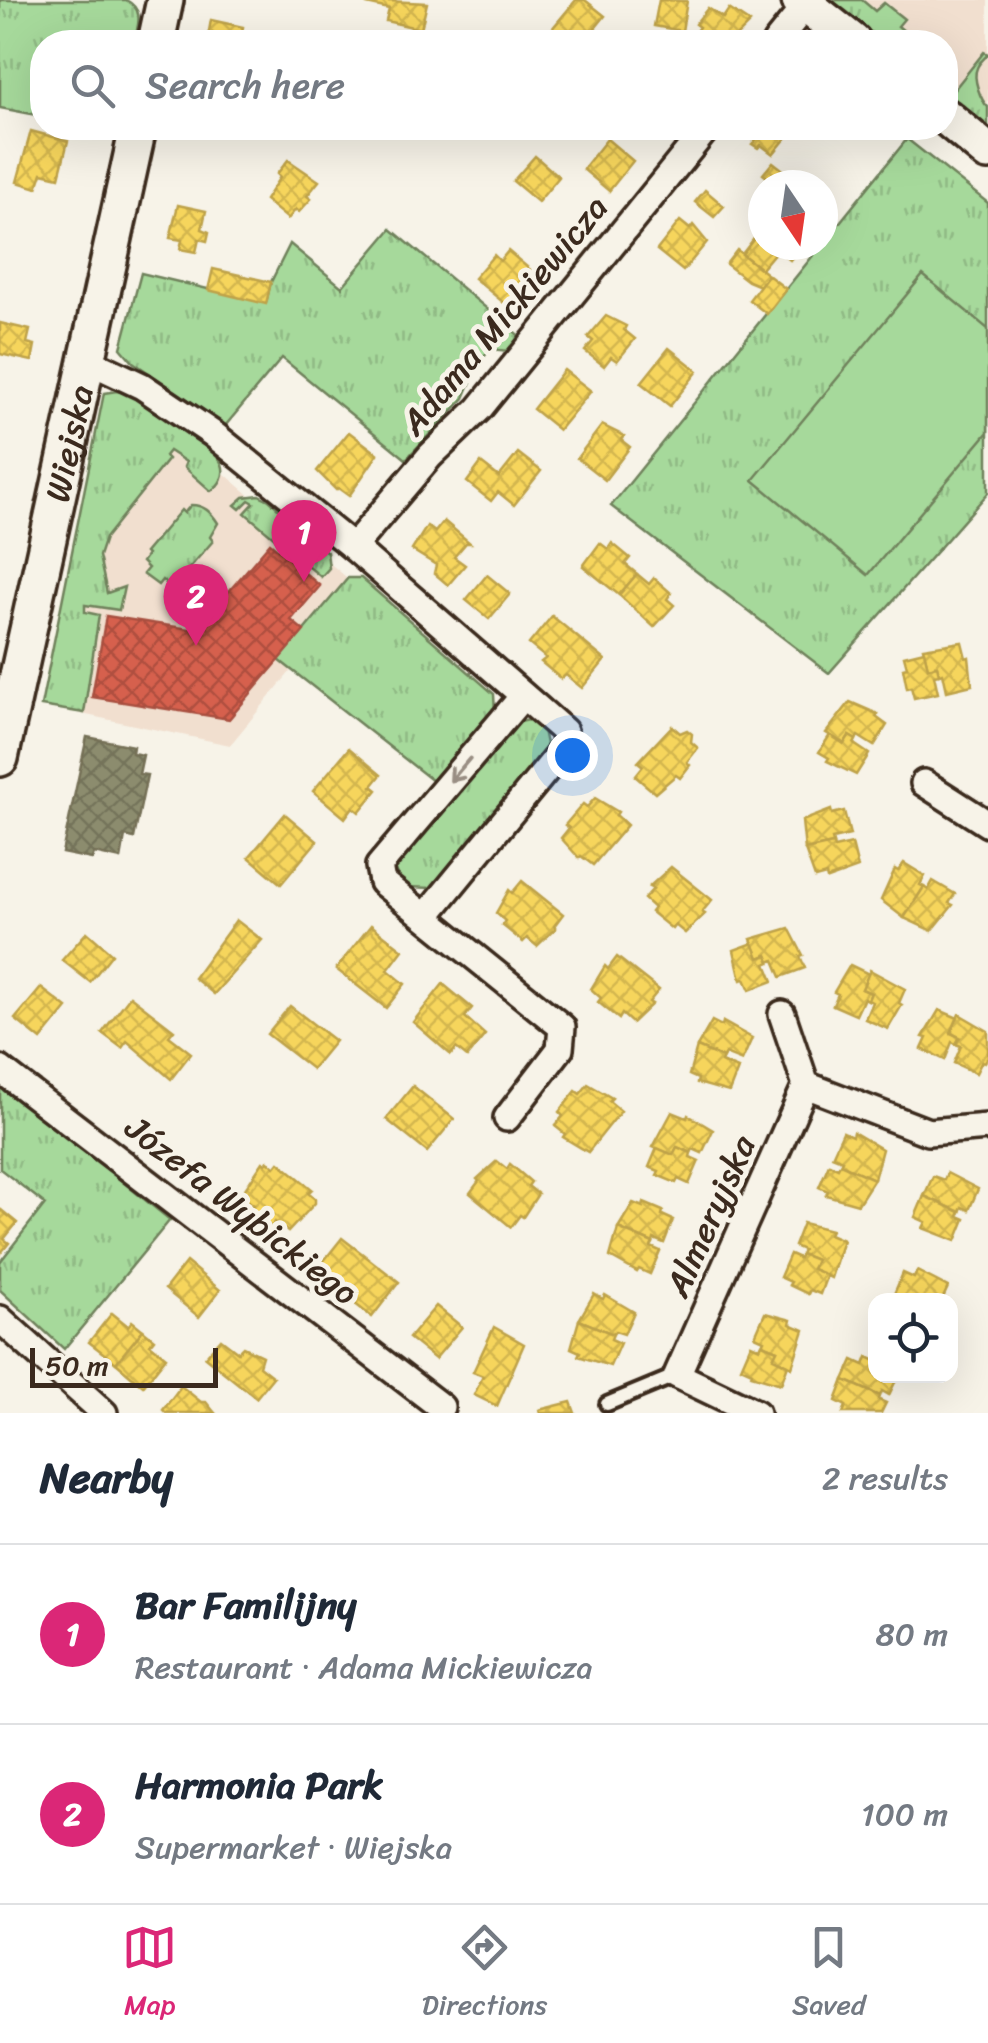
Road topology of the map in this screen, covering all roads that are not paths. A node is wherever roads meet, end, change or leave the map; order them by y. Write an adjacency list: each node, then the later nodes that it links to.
1 (166, 0): 3 (street)
2 (803, 3): 4 (street); 5 (street)
3 (159, 30)
4 (784, 30)
5 (837, 30)
6 (958, 127): 9 (street)
7 (135, 140): 10 (street, Wiejska)
8 (697, 140): 11 (street, Adama Mickiewicza)
9 (988, 152)
10 (87, 360): 11 (street); 13 (street, Wiejska)
11 (353, 548): 12 (street)
12 (523, 696): 16 (street); 16 (street, one-way to 16)
13 (0, 758)
14 (924, 783): 15 (street)
15 (988, 824)
16 (427, 915): 20 (street)
17 (782, 1014): 19 (street)
18 (0, 1069): 25 (street, Józefa Wybickiego)
19 (806, 1085): 21 (street); 23 (street, Almeryjska)
20 (507, 1118)
21 (988, 1127)
22 (0, 1319): 26 (street)
23 (678, 1375): 24 (lane); 27 (street)
24 (608, 1404)
25 (441, 1407)
26 (104, 1413)
27 (756, 1413)

